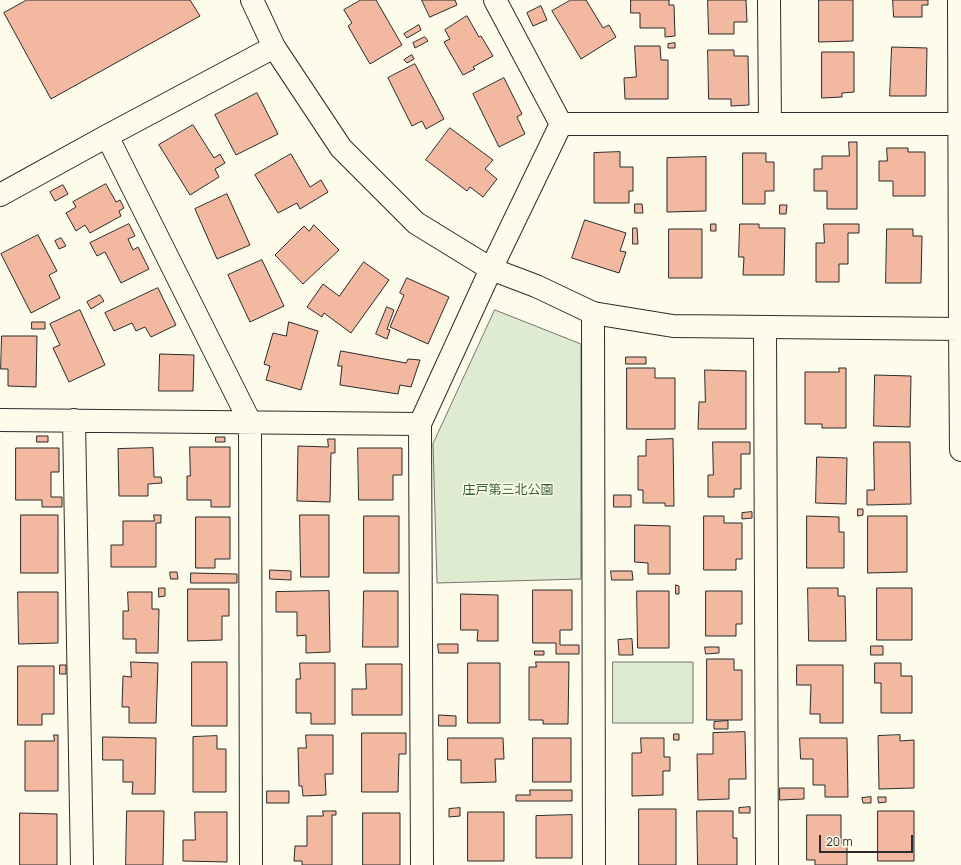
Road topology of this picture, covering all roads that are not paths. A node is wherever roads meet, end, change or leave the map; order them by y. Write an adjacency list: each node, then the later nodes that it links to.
1 (252, 0): 5 (street)
2 (496, 0): 6 (street)
3 (769, 0): 7 (street)
4 (959, 0): 8 (street)
5 (274, 47): 9 (street); 11 (street)
6 (561, 124): 7 (street); 11 (street)
7 (770, 124): 8 (street)
8 (959, 124): 14 (street)
9 (107, 136): 10 (street); 17 (street)
10 (0, 195)
11 (491, 269): 12 (street); 18 (street)
12 (593, 312): 13 (street); 23 (street)
13 (765, 328): 14 (street); 24 (street)
14 (961, 329): 19 (street)
15 (0, 420): 16 (street)
16 (74, 420): 17 (street); 20 (street)
17 (250, 422): 18 (street); 21 (street)
18 (420, 424): 22 (street)
19 (961, 450)
20 (82, 865)
21 (251, 865)
22 (422, 865)
23 (594, 865)
24 (767, 865)

